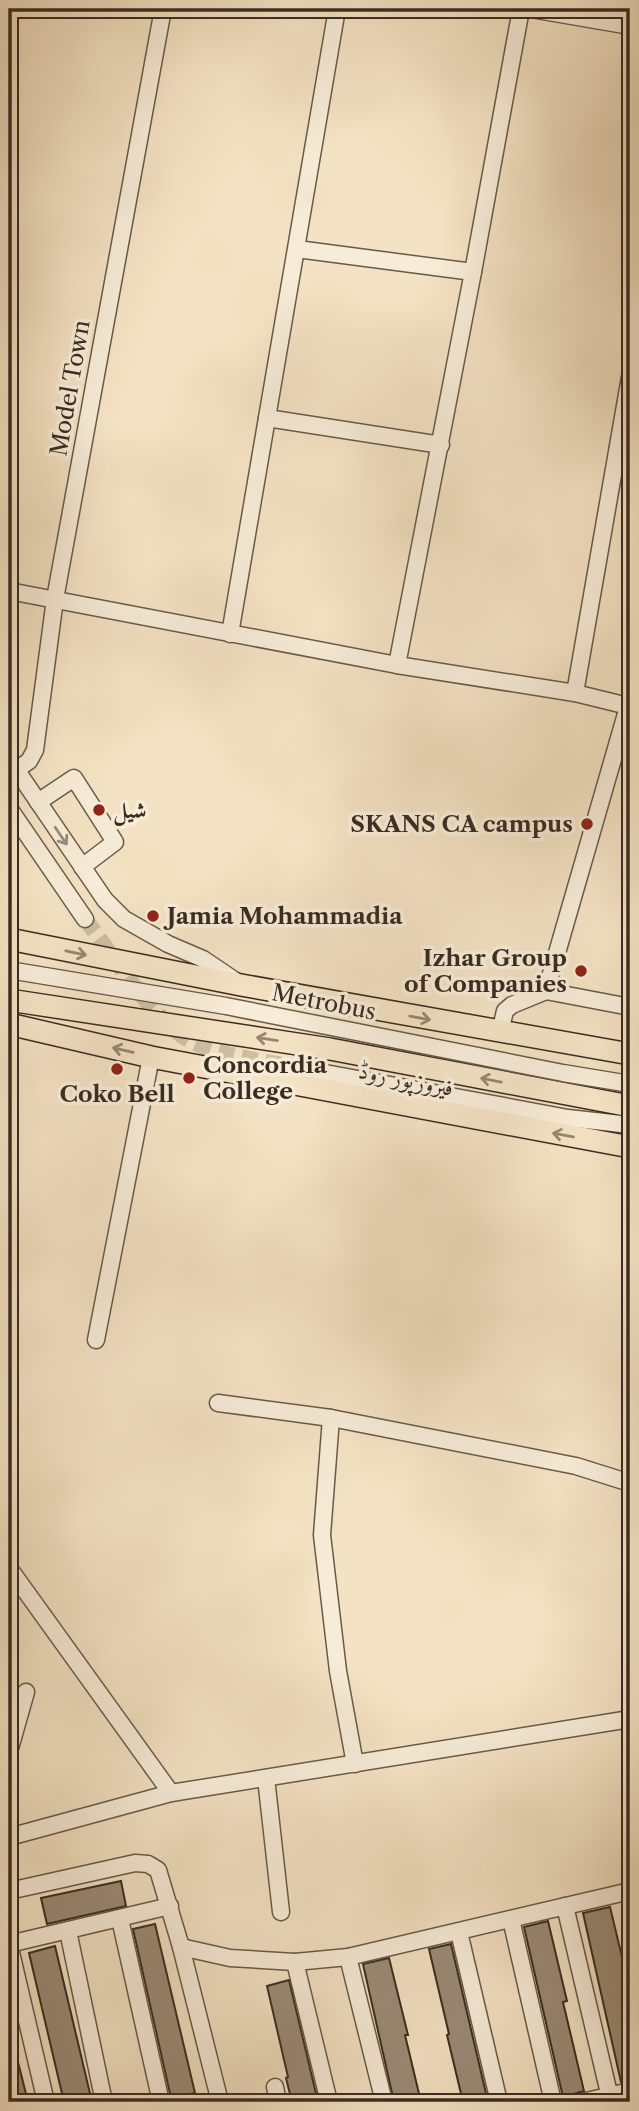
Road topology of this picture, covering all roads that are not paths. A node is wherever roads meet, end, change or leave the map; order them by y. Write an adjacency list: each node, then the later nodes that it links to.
1 (163, 9): 12 (street, Model Town)
2 (337, 9): 6 (street)
3 (521, 9): 7 (street)
4 (531, 9): 5 (street)
5 (630, 26)
6 (297, 249): 7 (street); 9 (street)
7 (473, 272): 10 (street)
8 (630, 377): 15 (street)
9 (267, 418): 10 (street); 13 (street)
10 (441, 445): 14 (street)
11 (9, 591): 12 (street)
12 (55, 599): 13 (street); 17 (street, Model Town)
13 (230, 634): 14 (street)
14 (397, 665): 15 (street)
15 (575, 693): 16 (street)
16 (629, 703): 25 (street)
17 (13, 765): 18 (street)
18 (38, 802): 20 (street, one-way to 20); 20 (street)
19 (9, 808): 21 (street)
20 (82, 867): 24 (street)
21 (85, 919)
22 (9, 939): 24 (main road, one-way to 24)
23 (9, 970): 33 (street, Metrobus, bridge)
24 (242, 985): 29 (main road, one-way to 29)
25 (546, 991): 27 (street); 29 (street)
26 (9, 1000): 34 (main road, فیروزپور روڈ, one-way to 26)
27 (630, 1007)
28 (9, 1024): 31 (main road, فیروزپور روڈ, one-way to 28)
29 (500, 1032): 30 (main road)
30 (630, 1054)
31 (151, 1057): 38 (main road, فیروزپور روڈ, one-way to 31); 39 (street)
32 (309, 1070): 35 (street)
33 (630, 1084)
34 (630, 1106)
35 (568, 1118): 36 (street); 37 (street)
36 (630, 1125)
37 (630, 1135)
38 (630, 1147)
39 (96, 1340)
40 (218, 1403): 41 (street)
41 (331, 1418): 42 (street); 47 (street)
42 (630, 1483)
43 (9, 1568): 49 (street)
44 (26, 1692): 46 (street)
45 (630, 1718): 47 (street)
46 (9, 1752)
47 (355, 1764): 48 (street)
48 (266, 1778): 49 (street); 55 (street)
49 (171, 1793): 50 (street)
50 (9, 1837)
51 (9, 1891): 53 (street)
52 (630, 1891): 54 (street)
53 (170, 1906): 56 (street); 61 (street)
54 (565, 1906): 57 (street); 65 (street)
55 (281, 1912)
56 (120, 1919): 58 (street); 68 (street)
57 (511, 1919): 59 (street); 73 (street)
58 (68, 1931): 60 (street); 67 (street)
59 (459, 1932): 62 (street); 72 (street)
60 (9, 1944): 66 (street)
61 (181, 1947): 63 (street); 69 (street)
62 (348, 1957): 63 (street); 71 (street)
63 (295, 1962): 70 (street)
64 (630, 2091): 65 (street)
65 (611, 2099): 74 (street)
66 (46, 2102)
67 (104, 2102)
68 (161, 2102)
69 (220, 2102)
70 (329, 2102)
71 (384, 2102)
72 (499, 2102)
73 (553, 2102)
74 (582, 2102)

